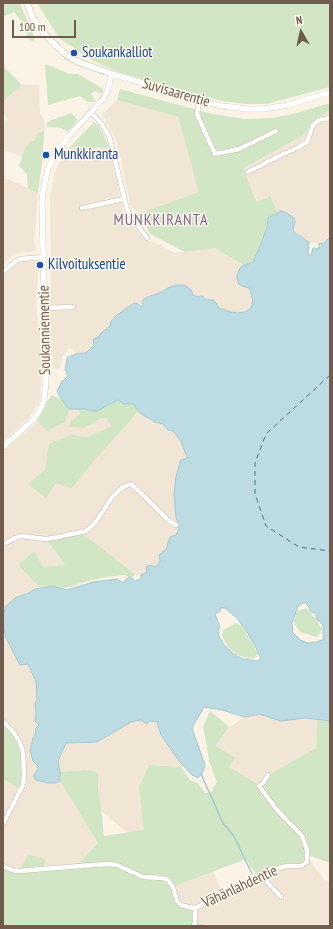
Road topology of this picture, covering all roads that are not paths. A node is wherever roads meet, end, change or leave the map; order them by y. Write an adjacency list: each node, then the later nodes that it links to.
1 (27, 3): 2 (main road, Suvisaarentie)
2 (112, 74): 4 (street, Suvisaarentie); 5 (street, Soukanniementie)
3 (330, 92): 4 (street, Suvisaarentie)
4 (199, 100): 7 (street)
5 (91, 112): 9 (street); 12 (street, Soukanniementie)
6 (330, 118): 8 (street)
7 (276, 131)
8 (248, 172)
9 (124, 199): 10 (street); 11 (street)
10 (82, 208)
11 (147, 238)
12 (43, 257): 13 (street); 15 (street, Soukanniementie)
13 (3, 272)
14 (74, 307): 15 (street)
15 (45, 308): 16 (street, Soukanniementie)
16 (3, 447)
17 (176, 525): 18 (street)
18 (3, 544)
19 (3, 721): 21 (street)
20 (268, 775): 23 (street, Vähänlahdentie)
21 (3, 824)
22 (3, 866): 25 (street, Vähänlahdentie)
23 (265, 876): 24 (street); 25 (street, Vähänlahdentie)
24 (281, 897)
25 (195, 908): 26 (street)
26 (194, 926)

